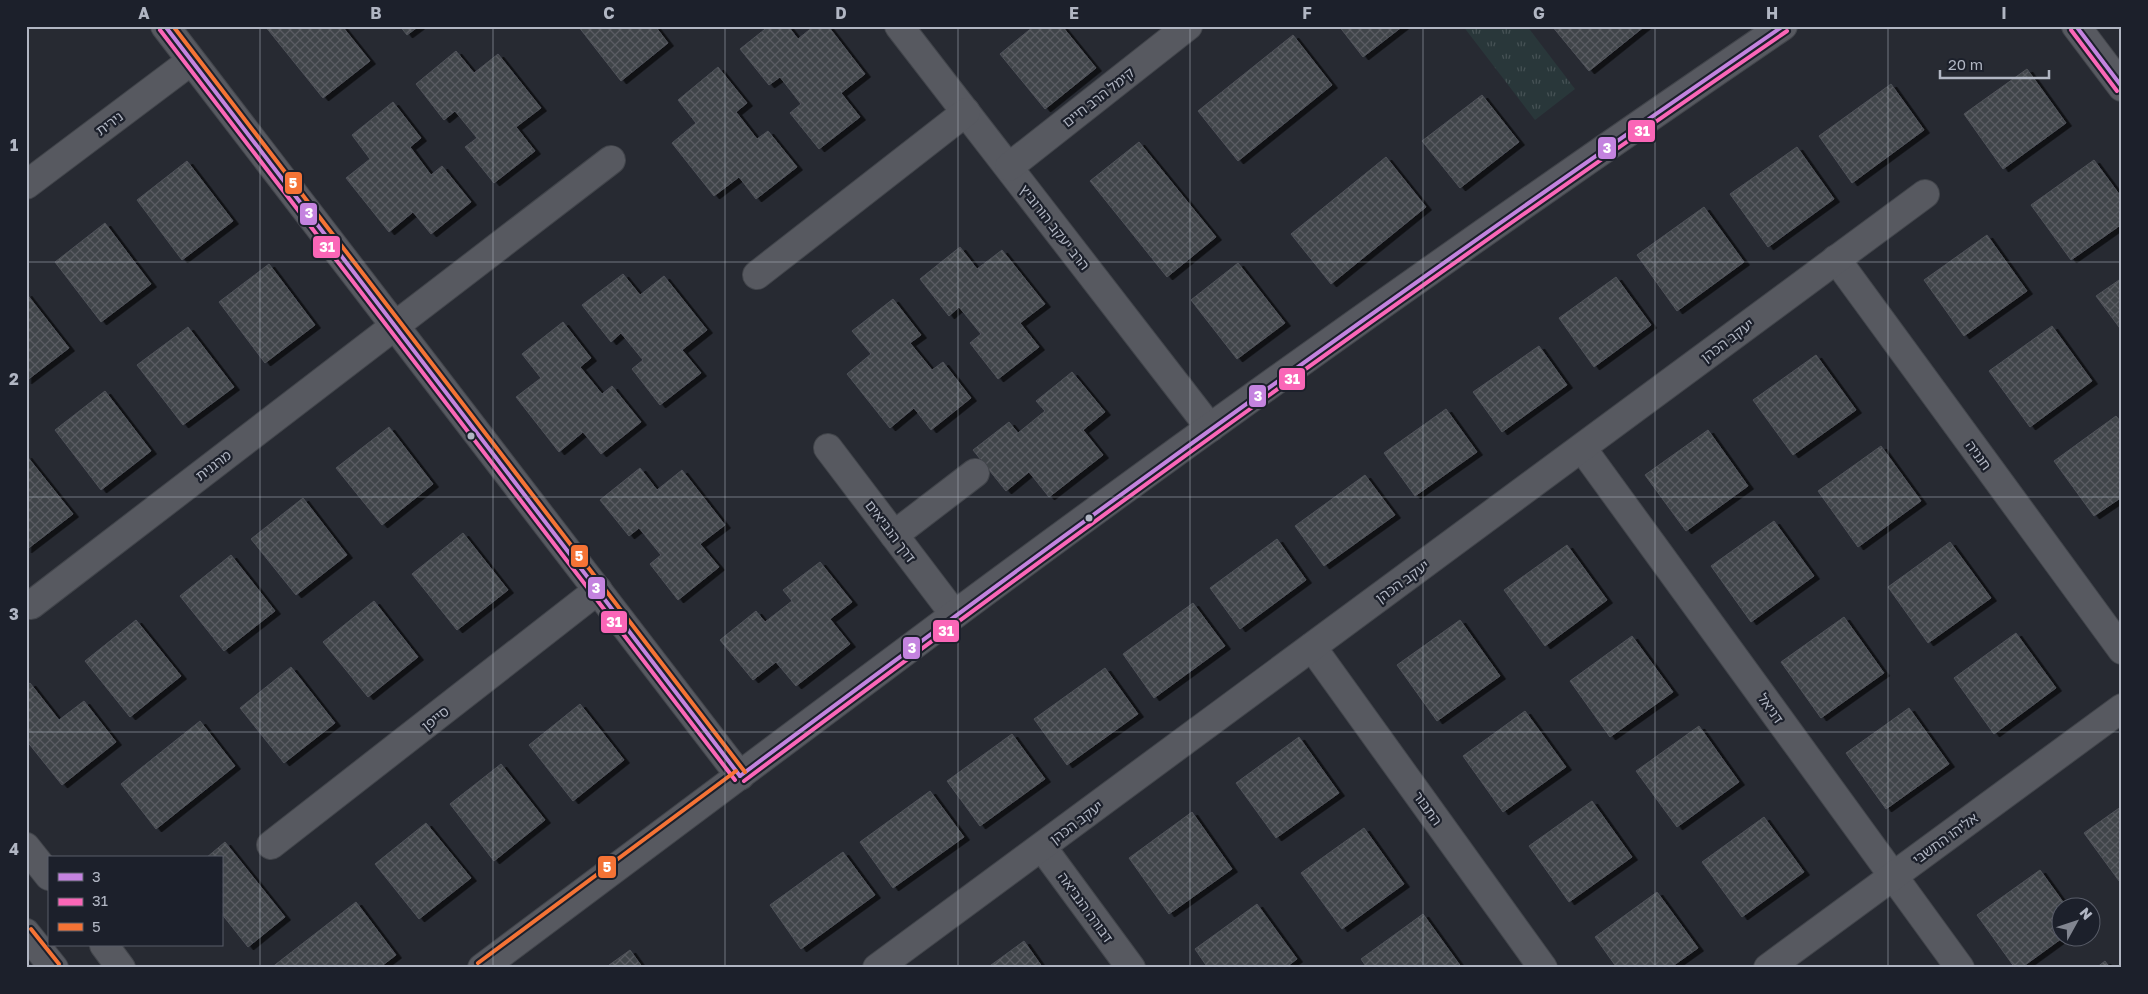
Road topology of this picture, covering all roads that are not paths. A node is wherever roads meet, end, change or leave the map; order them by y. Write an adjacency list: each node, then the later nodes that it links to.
1 (164, 26): 6 (street)
2 (899, 26): 8 (street, הרב יעקב הורוביץ)
3 (1188, 26): 10 (street, קימל הרב חיים)
4 (1783, 26): 16 (street)
5 (2076, 26): 7 (street)
6 (191, 61): 11 (street, נירית); 15 (street)
7 (2122, 87)
8 (966, 112): 10 (street, הרב יעקב הורוביץ); 14 (street)
9 (611, 160): 15 (street, מרגנית)
10 (1008, 167): 16 (street, הרב יעקב הורוביץ)
11 (26, 184)
12 (1925, 194): 13 (street, יעקב הכהן)
13 (1836, 259): 18 (street, יעקב הכהן); 25 (street, חנניה)
14 (757, 275)
15 (395, 326): 21 (street); 22 (street, מרגנית)
16 (1210, 428): 23 (street)
17 (828, 448): 20 (street, דרך הנביאים)
18 (1582, 448): 24 (street, יעקב הכהן); 32 (street, דניאל)
19 (974, 473): 20 (street)
20 (894, 535): 23 (street, דרך הנביאים)
21 (598, 590): 27 (street); 28 (street, סייפן)
22 (31, 605)
23 (954, 614): 27 (street)
24 (1312, 647): 30 (street, יעקב הכהן); 40 (street, התבור)
25 (2122, 650)
26 (2122, 708): 32 (street, אליהו התשבי)
27 (740, 776): 37 (street)
28 (271, 845)
29 (26, 847): 31 (street)
30 (1042, 847): 38 (street, יעקב הכהן); 39 (street, דבורה הנביאה)
31 (48, 875)
32 (1893, 876): 41 (street, אליהו התשבי); 42 (street, דניאל)
33 (26, 933): 35 (street)
34 (105, 946): 36 (street)
35 (54, 968)
36 (121, 968)
37 (482, 968)
38 (878, 968)
39 (1131, 968)
40 (1544, 968)
41 (1768, 968)
42 (1960, 968)

